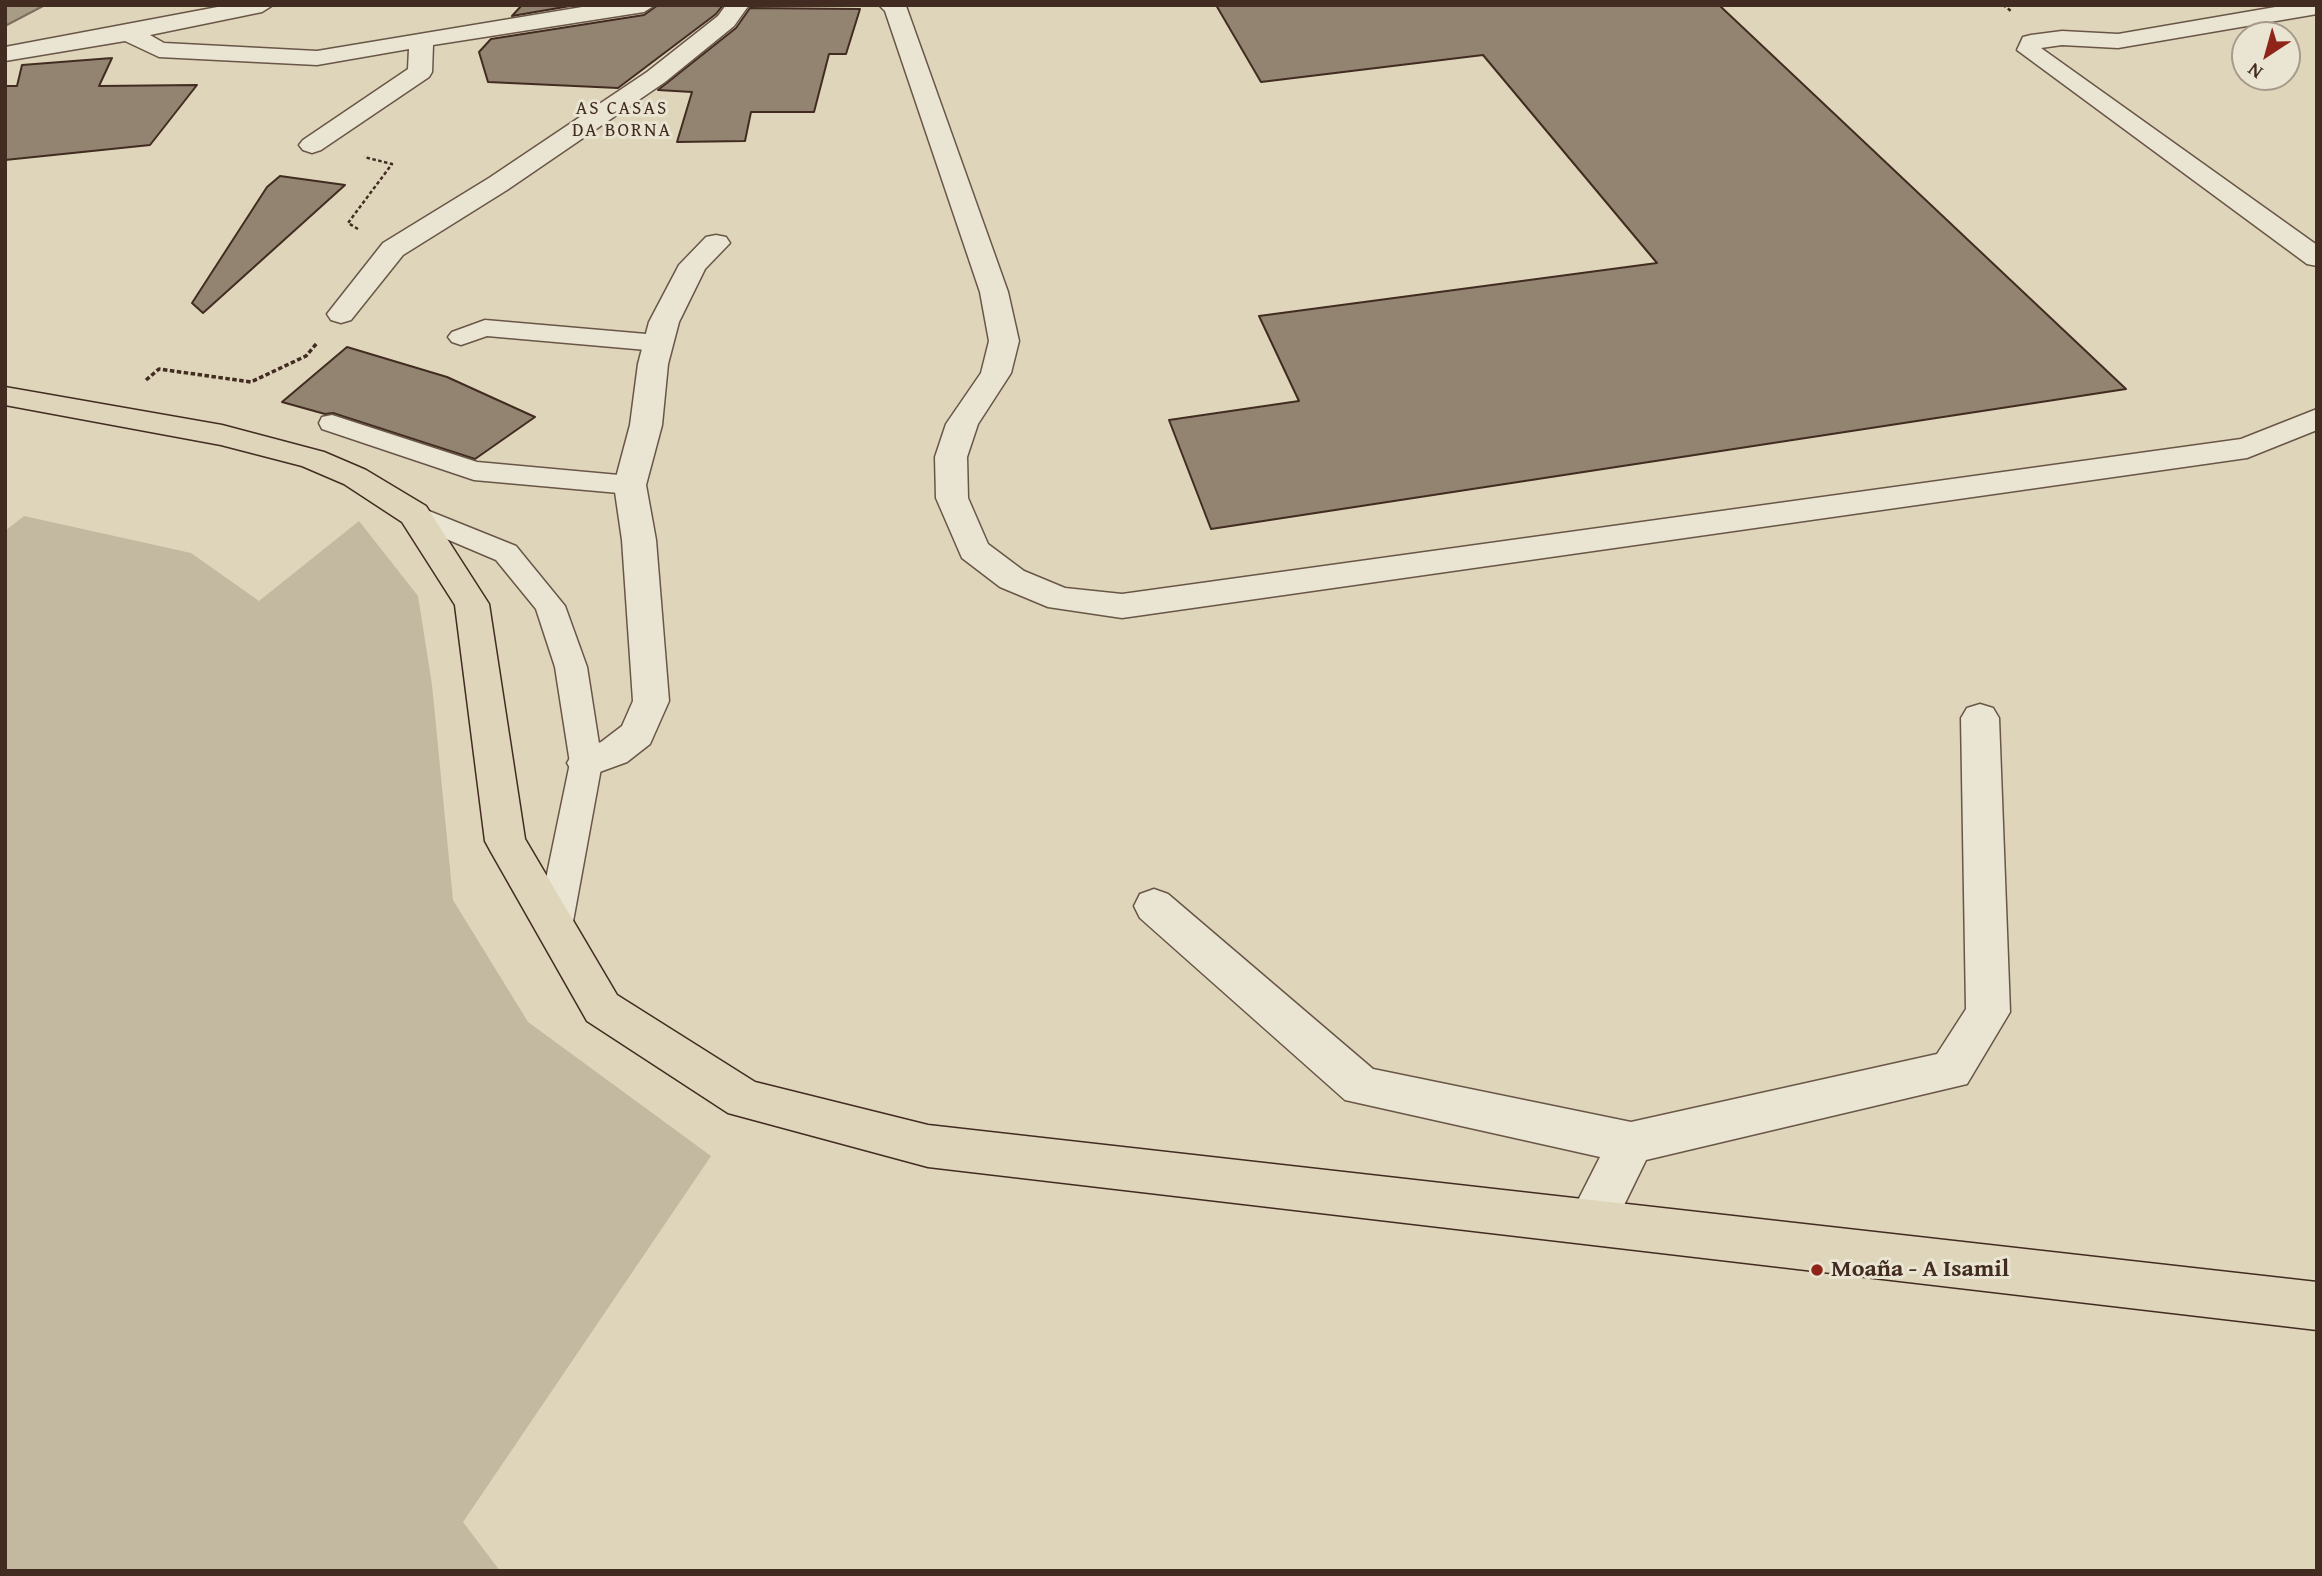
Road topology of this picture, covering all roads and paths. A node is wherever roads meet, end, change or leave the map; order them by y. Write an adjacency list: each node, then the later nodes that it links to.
1 (262, 5): 7 (street)
2 (644, 5): 8 (street)
3 (738, 5): 12 (street)
4 (890, 5): 19 (street)
5 (2317, 7): 6 (street)
6 (2228, 14): 13 (street)
7 (128, 33): 8 (street); 9 (street)
8 (421, 40): 10 (street)
9 (5, 54)
10 (312, 145): 12 (path)
11 (716, 243): 16 (street)
12 (393, 249): 14 (street)
13 (2317, 258)
14 (341, 314): 17 (path)
15 (461, 337): 16 (lane)
16 (658, 343): 21 (street)
17 (141, 385)
18 (5, 396): 22 (main road)
19 (2317, 419)
20 (332, 423): 21 (lane)
21 (630, 485): 24 (street)
22 (414, 514): 24 (lane); 26 (main road)
23 (1980, 718): 27 (street)
24 (586, 763): 26 (lane)
25 (1154, 906): 27 (street)
26 (554, 927): 28 (main road)
27 (1631, 1143): 28 (street)
28 (1591, 1222): 29 (main road)
29 (2317, 1306)

